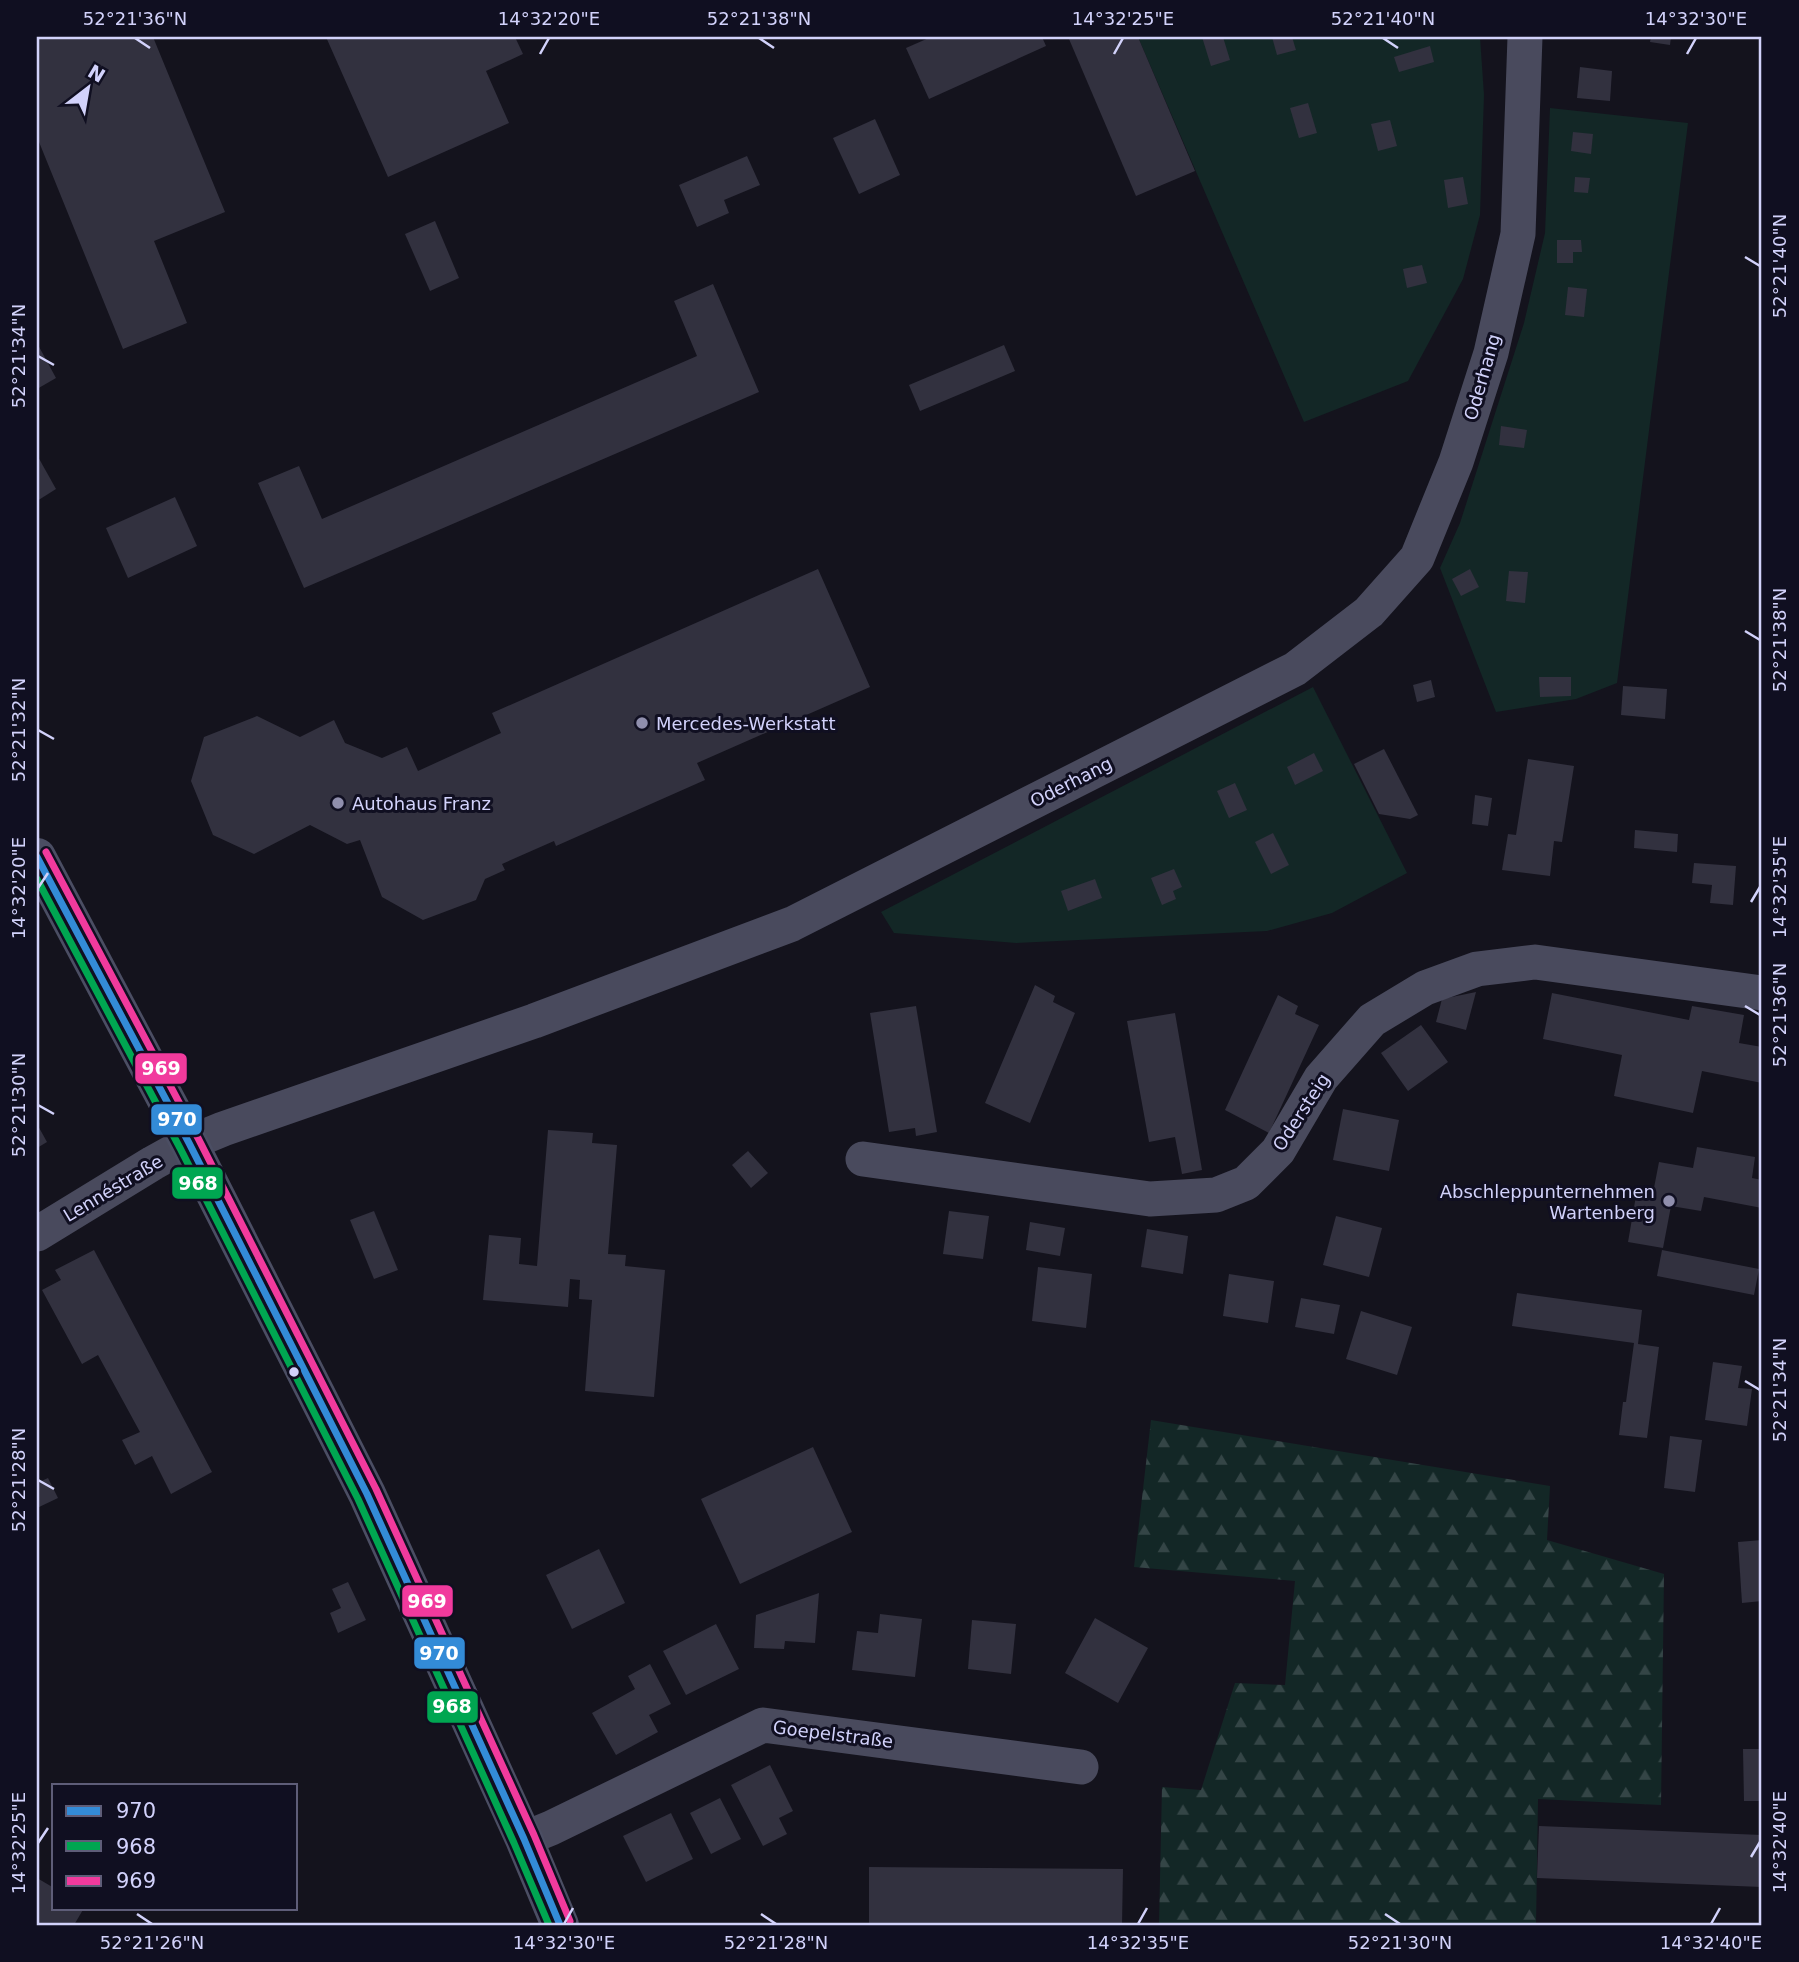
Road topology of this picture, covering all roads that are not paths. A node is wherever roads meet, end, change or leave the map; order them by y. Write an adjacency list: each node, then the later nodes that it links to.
1 (1525, 37): 4 (street, Oderhang)
2 (37, 857): 4 (street)
3 (1762, 993): 5 (street, Odersteig)
4 (189, 1143): 6 (street, Lennéstraße); 8 (street)
5 (863, 1159)
6 (37, 1234)
7 (1081, 1767): 8 (street, Goepelstraße)
8 (524, 1839): 9 (street)
9 (561, 1925)

